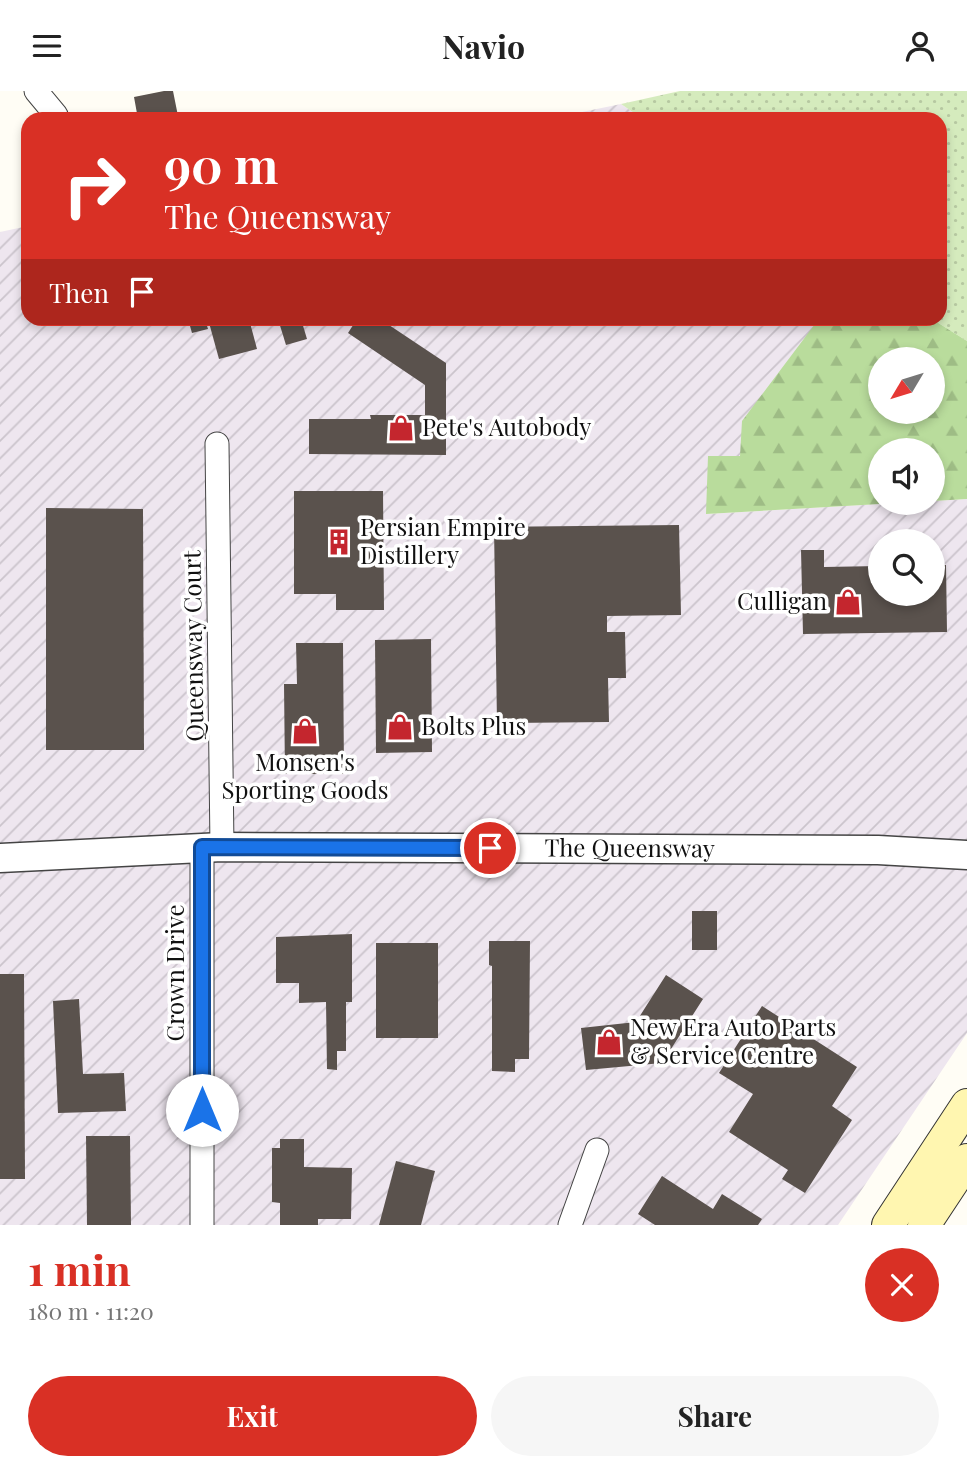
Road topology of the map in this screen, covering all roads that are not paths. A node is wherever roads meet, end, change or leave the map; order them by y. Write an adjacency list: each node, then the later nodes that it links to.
1 (36, 91): 2 (street)
2 (54, 112)
3 (218, 444): 4 (street, Queensway Court)
4 (212, 847): 5 (street, The Queensway); 6 (street, The Queensway); 10 (street, Crown Drive)
5 (967, 855)
6 (0, 859)
7 (967, 1105): 12 (main road)
8 (597, 1150): 11 (street)
9 (967, 1160): 13 (main road)
10 (202, 1225)
11 (570, 1225)
12 (888, 1225)
13 (924, 1225)

